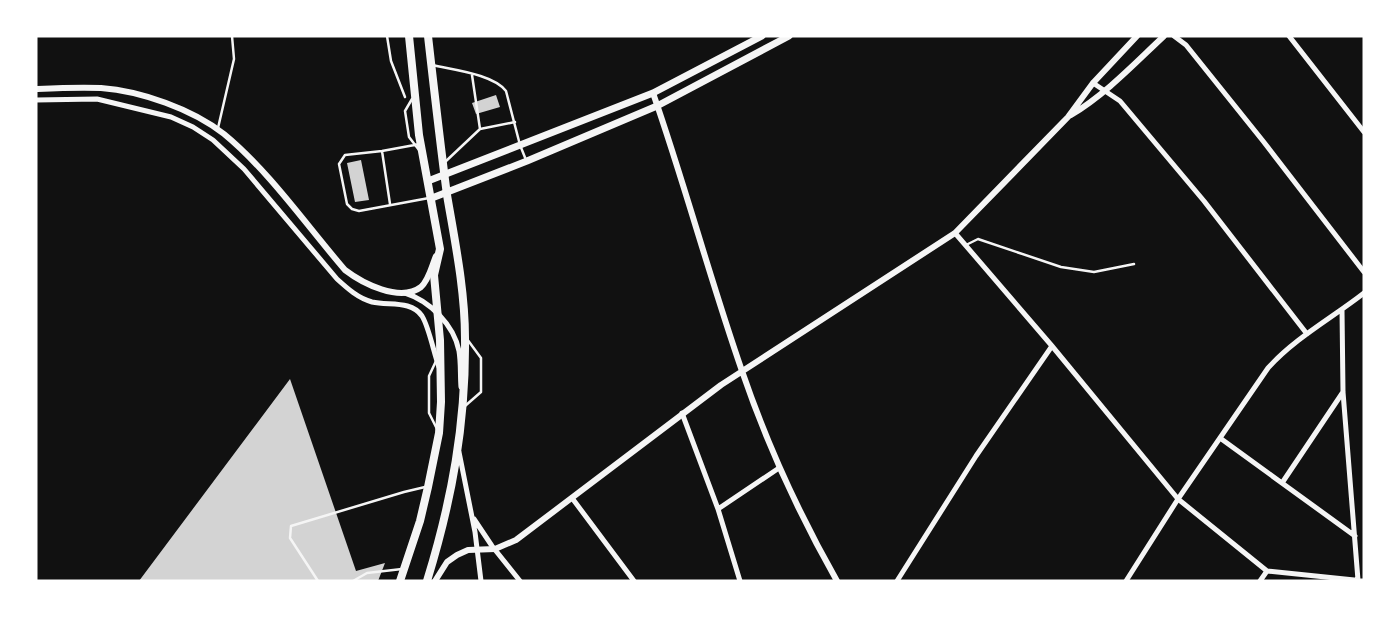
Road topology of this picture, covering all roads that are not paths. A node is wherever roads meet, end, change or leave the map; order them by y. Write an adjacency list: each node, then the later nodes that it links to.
1 (232, 36): 22 (lane)
2 (409, 36): 15 (main road)
3 (428, 36): 10 (main road)
4 (762, 36): 16 (main road)
5 (790, 36): 18 (main road)
6 (1137, 36): 12 (street)
7 (1164, 36): 14 (street)
8 (1174, 36): 38 (street)
9 (1289, 36): 23 (street)
10 (431, 65): 11 (lane); 28 (main road)
11 (472, 75): 20 (lane); 21 (lane)
12 (1093, 83): 14 (street); 19 (street)
13 (36, 89): 22 (street)
14 (1105, 91): 19 (street); 43 (street)
15 (416, 93): 24 (main road); 24 (lane)
16 (653, 93): 18 (street); 25 (main road)
17 (36, 100): 47 (street)
18 (658, 106): 27 (main road); 48 (street)
19 (1068, 117): 34 (street)
20 (515, 122): 21 (lane); 25 (lane)
21 (480, 129): 28 (lane)
22 (217, 130): 39 (street)
23 (1364, 132)
24 (418, 145): 26 (lane); 30 (main road)
25 (520, 145): 27 (lane); 29 (main road)
26 (382, 152): 33 (lane); 33 (lane)
27 (527, 161): 31 (main road)
28 (443, 164): 29 (main road)
29 (445, 175): 30 (main road); 31 (main road)
30 (428, 181): 32 (main road)
31 (447, 193): 32 (main road); 44 (main road)
32 (432, 198): 33 (lane); 35 (main road)
33 (390, 204)
34 (955, 233): 36 (street); 48 (street)
35 (440, 245): 39 (street); 42 (main road)
36 (965, 245): 37 (lane); 45 (street)
37 (1134, 264)
38 (1364, 272)
39 (404, 293): 42 (street)
40 (1364, 293): 41 (street)
41 (1342, 310): 43 (street); 50 (street)
42 (438, 314): 46 (main road); 51 (street)
43 (1307, 334): 54 (street)
44 (465, 336): 51 (main road); 51 (lane)
45 (1052, 346): 60 (street); 80 (street)
46 (440, 353): 47 (lane); 49 (main road)
47 (436, 361): 49 (street); 53 (lane)
48 (742, 371): 52 (street); 56 (street)
49 (441, 372): 53 (main road)
50 (1343, 392): 57 (street); 63 (street)
51 (463, 410): 55 (main road)
52 (682, 413): 59 (street); 61 (street)
53 (439, 432): 58 (main road)
54 (1220, 438): 57 (street); 60 (street)
55 (458, 449): 62 (street); 73 (main road)
56 (779, 468): 61 (street); 79 (street)
57 (1282, 483): 63 (street)
58 (428, 487): 66 (main road); 70 (lane)
59 (572, 498): 64 (street); 77 (street)
60 (1178, 499): 67 (street); 81 (street)
61 (718, 509): 78 (street)
62 (472, 516): 64 (street); 65 (street)
63 (1355, 536): 69 (street)
64 (494, 548): 65 (street); 76 (street)
65 (477, 550): 74 (street); 75 (street)
66 (404, 568): 71 (lane); 72 (main road)
67 (1267, 571): 68 (street); 82 (street)
68 (1350, 580): 69 (street)
69 (1361, 580)
70 (318, 581)
71 (353, 581)
72 (400, 581)
73 (426, 581)
74 (436, 581)
75 (481, 581)
76 (520, 581)
77 (634, 581)
78 (740, 581)
79 (837, 581)
80 (897, 581)
81 (1126, 581)
82 (1260, 581)

